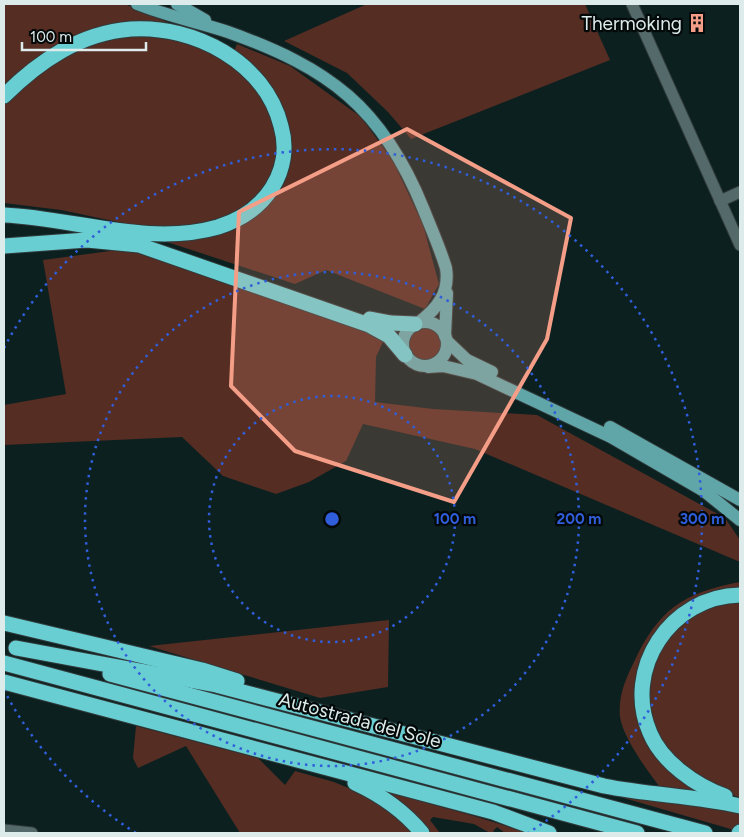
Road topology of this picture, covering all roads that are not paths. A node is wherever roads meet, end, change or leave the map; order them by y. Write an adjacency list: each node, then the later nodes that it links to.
1 (138, 4): 5 (main road)
2 (159, 4): 5 (main road)
3 (177, 4): 5 (main road)
4 (632, 4): 8 (street)
5 (227, 32): 13 (main road)
6 (4, 96): 10 (highway)
7 (740, 192): 8 (street)
8 (720, 201): 11 (street)
9 (4, 215): 10 (highway)
10 (90, 225): 14 (highway)
11 (740, 245)
12 (4, 246): 16 (highway)
13 (447, 285): 14 (main road); 15 (main road)
14 (417, 323): 15 (main road); 16 (main road)
15 (446, 338): 17 (main road); 18 (main road)
16 (405, 355): 17 (main road)
17 (428, 367): 19 (main road)
18 (740, 500)
19 (740, 520)
20 (740, 595): 27 (highway)
21 (4, 623): 25 (highway)
22 (10, 647): 25 (highway); 34 (highway, Autostrada del Sole)
23 (4, 664): 33 (highway, Autostrada del Sole)
24 (4, 682): 26 (highway)
25 (398, 732): 28 (highway)
26 (271, 754): 31 (highway); 32 (highway)
27 (740, 801)
28 (740, 806)
29 (4, 830): 30 (street)
30 (32, 833)
31 (422, 833)
32 (549, 833)
33 (637, 833)
34 (705, 833)

